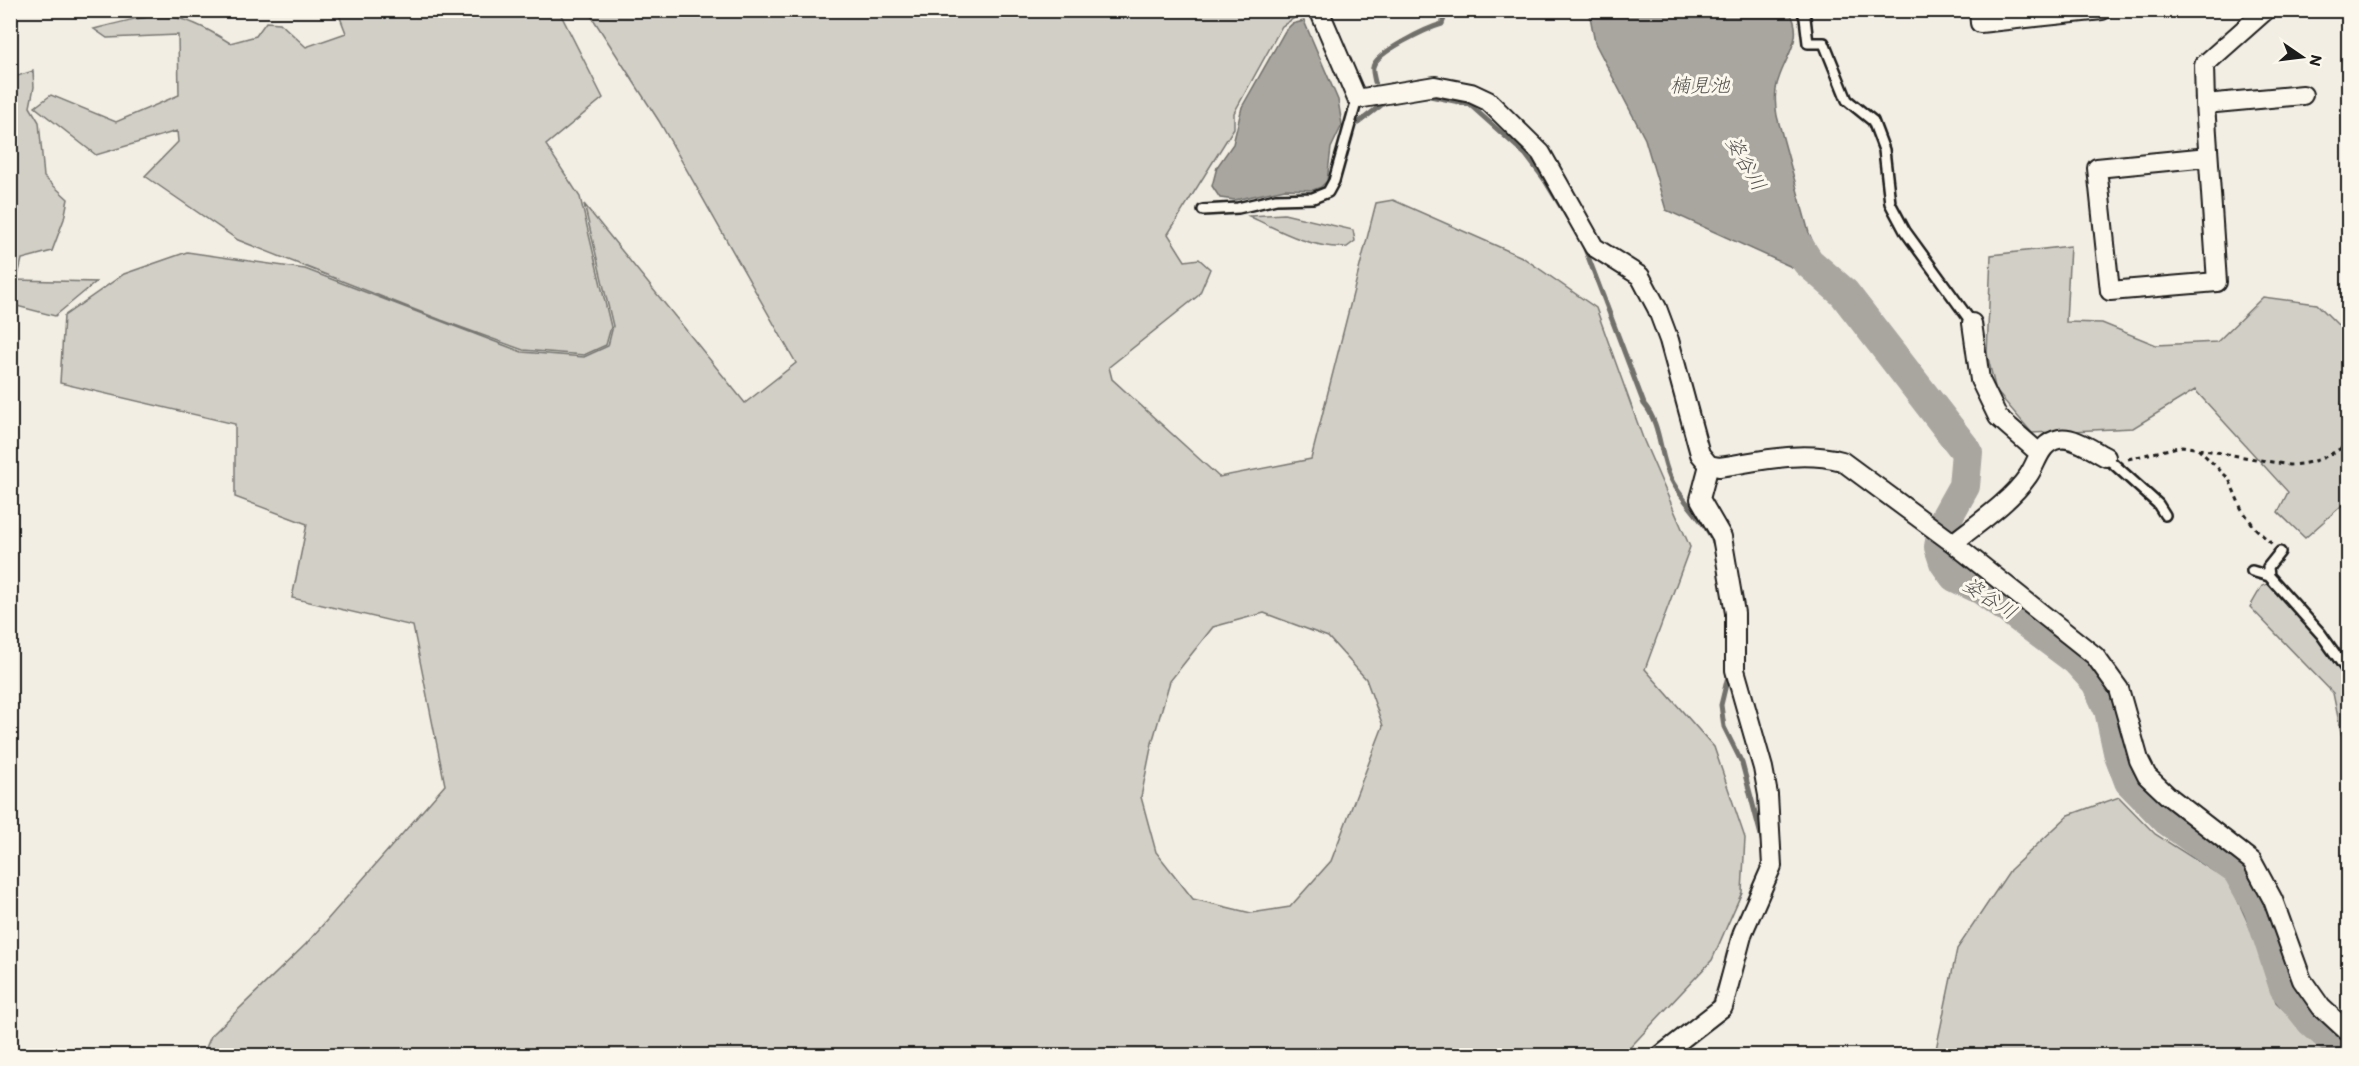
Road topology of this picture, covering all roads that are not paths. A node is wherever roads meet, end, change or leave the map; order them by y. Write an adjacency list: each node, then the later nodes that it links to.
1 (1319, 10): 7 (street)
2 (1802, 10): 11 (lane)
3 (1978, 10): 4 (street)
4 (2102, 10)
5 (2266, 10): 8 (street)
6 (2302, 95): 8 (street)
7 (1357, 99): 10 (lane); 14 (street)
8 (2205, 104): 9 (street)
9 (2208, 157): 9 (street)
10 (1203, 210)
11 (1972, 323): 12 (street)
12 (2038, 453): 13 (street); 16 (street)
13 (2106, 457): 15 (lane)
14 (1709, 465): 16 (street); 22 (street)
15 (2165, 515)
16 (1951, 542): 21 (street)
17 (2280, 552): 19 (lane)
18 (2252, 571): 19 (lane)
19 (2269, 576): 20 (lane)
20 (2349, 672)
21 (2349, 1032)
22 (1660, 1056)

